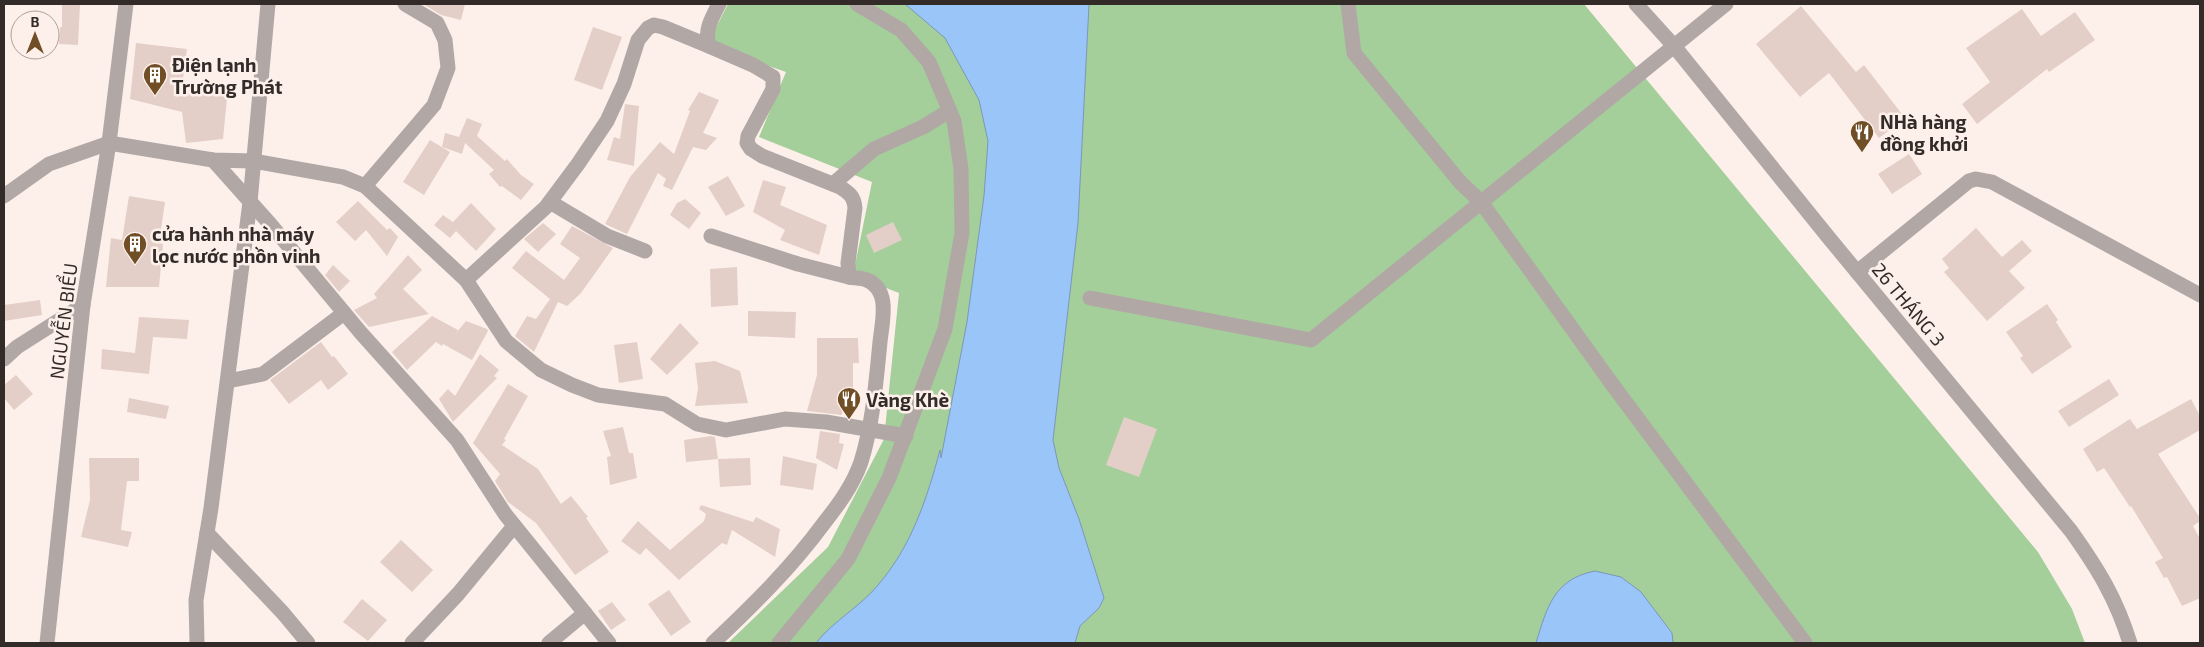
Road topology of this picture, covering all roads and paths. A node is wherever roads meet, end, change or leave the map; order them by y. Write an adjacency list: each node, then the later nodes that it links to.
1 (126, 4): 12 (street, NGUYỄN BIỂU)
2 (268, 4): 14 (street)
3 (404, 4): 16 (street)
4 (718, 4): 9 (street)
5 (857, 4): 11 (street)
6 (1348, 4): 20 (street)
7 (1636, 4): 10 (street, 26 THÁNG 3)
8 (1726, 4): 10 (street)
9 (709, 46): 15 (street); 19 (street)
10 (1674, 46): 20 (street); 23 (street, 26 THÁNG 3)
11 (950, 111): 15 (street); 33 (street)
12 (109, 143): 13 (street); 17 (street); 28 (street, NGUYỄN BIỂU)
13 (213, 160): 14 (street); 18 (street)
14 (253, 161): 16 (street); 18 (street)
15 (833, 184): 24 (street)
16 (365, 186): 25 (street)
17 (4, 196)
18 (250, 202): 29 (street); 31 (street)
19 (550, 202): 22 (street); 25 (street)
20 (1481, 202): 27 (street); 45 (street)
21 (711, 236): 24 (street)
22 (645, 251)
23 (1857, 272): 26 (street); 46 (street, 26 THÁNG 3)
24 (849, 277): 32 (street)
25 (466, 280): 32 (street)
26 (2200, 295)
27 (1090, 298)
28 (83, 305): 30 (street); 37 (street, NGUYỄN BIỂU)
29 (344, 313): 31 (street); 34 (street)
30 (4, 358)
31 (228, 381): 35 (street)
32 (870, 428): 33 (street); 43 (street)
33 (906, 436): 44 (street)
34 (514, 526): 36 (street); 40 (street)
35 (207, 533): 38 (street); 39 (street)
36 (585, 613): 41 (street); 42 (street)
37 (48, 643)
38 (197, 643)
39 (308, 643)
40 (412, 643)
41 (549, 643)
42 (609, 643)
43 (713, 643)
44 (779, 643)
45 (1805, 643)
46 (2130, 643)

